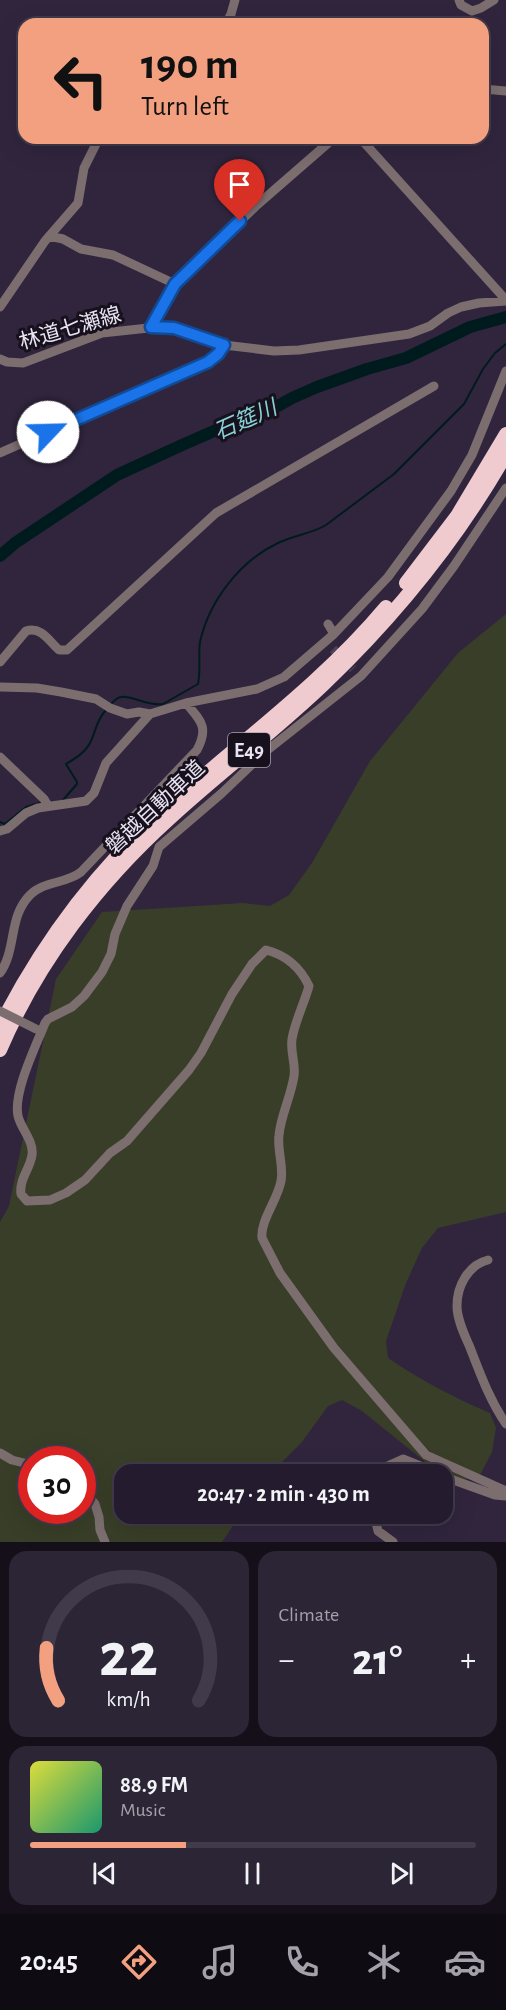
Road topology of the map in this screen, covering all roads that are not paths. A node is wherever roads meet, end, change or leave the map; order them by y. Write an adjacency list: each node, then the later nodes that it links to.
1 (235, 0): 4 (street)
2 (459, 0): 3 (street)
3 (494, 0)
4 (229, 18)
5 (489, 90): 6 (street)
6 (506, 91)
7 (96, 144): 10 (street)
8 (327, 144): 11 (street)
9 (365, 144): 12 (street)
10 (49, 236): 11 (street); 13 (street)
11 (175, 284): 14 (street)
12 (506, 301): 15 (street, 林道七瀬線)
13 (0, 307)
14 (151, 327): 15 (street, 林道七瀬線); 16 (street, 林道七瀬線)
15 (224, 345): 20 (street)
16 (0, 359)
17 (506, 371): 24 (street)
18 (434, 386): 25 (street)
19 (506, 434): 36 (highway, 磐越自動車道 / E49)
20 (0, 453)
21 (506, 454): 38 (highway, 磐越自動車道 / E49)
22 (506, 488): 27 (street)
23 (328, 624): 24 (street)
24 (334, 634): 29 (street)
25 (0, 662)
26 (353, 669): 27 (street)
27 (362, 676): 37 (street)
28 (0, 687): 30 (street)
29 (186, 703): 30 (street); 34 (street)
30 (150, 714): 32 (street)
31 (0, 758): 32 (street)
32 (48, 806): 33 (street)
33 (0, 831)
34 (0, 973)
35 (0, 1011): 37 (street, bridge)
36 (0, 1026)
37 (39, 1031): 46 (street)
38 (0, 1050)
39 (488, 1260): 40 (street)
40 (506, 1424)
41 (0, 1453): 42 (street)
42 (18, 1462)
43 (392, 1464): 44 (street)
44 (415, 1464)
45 (453, 1480): 46 (street)
46 (506, 1493)
47 (96, 1507): 49 (street)
48 (376, 1524): 50 (street)
49 (105, 1542)
50 (393, 1542)

